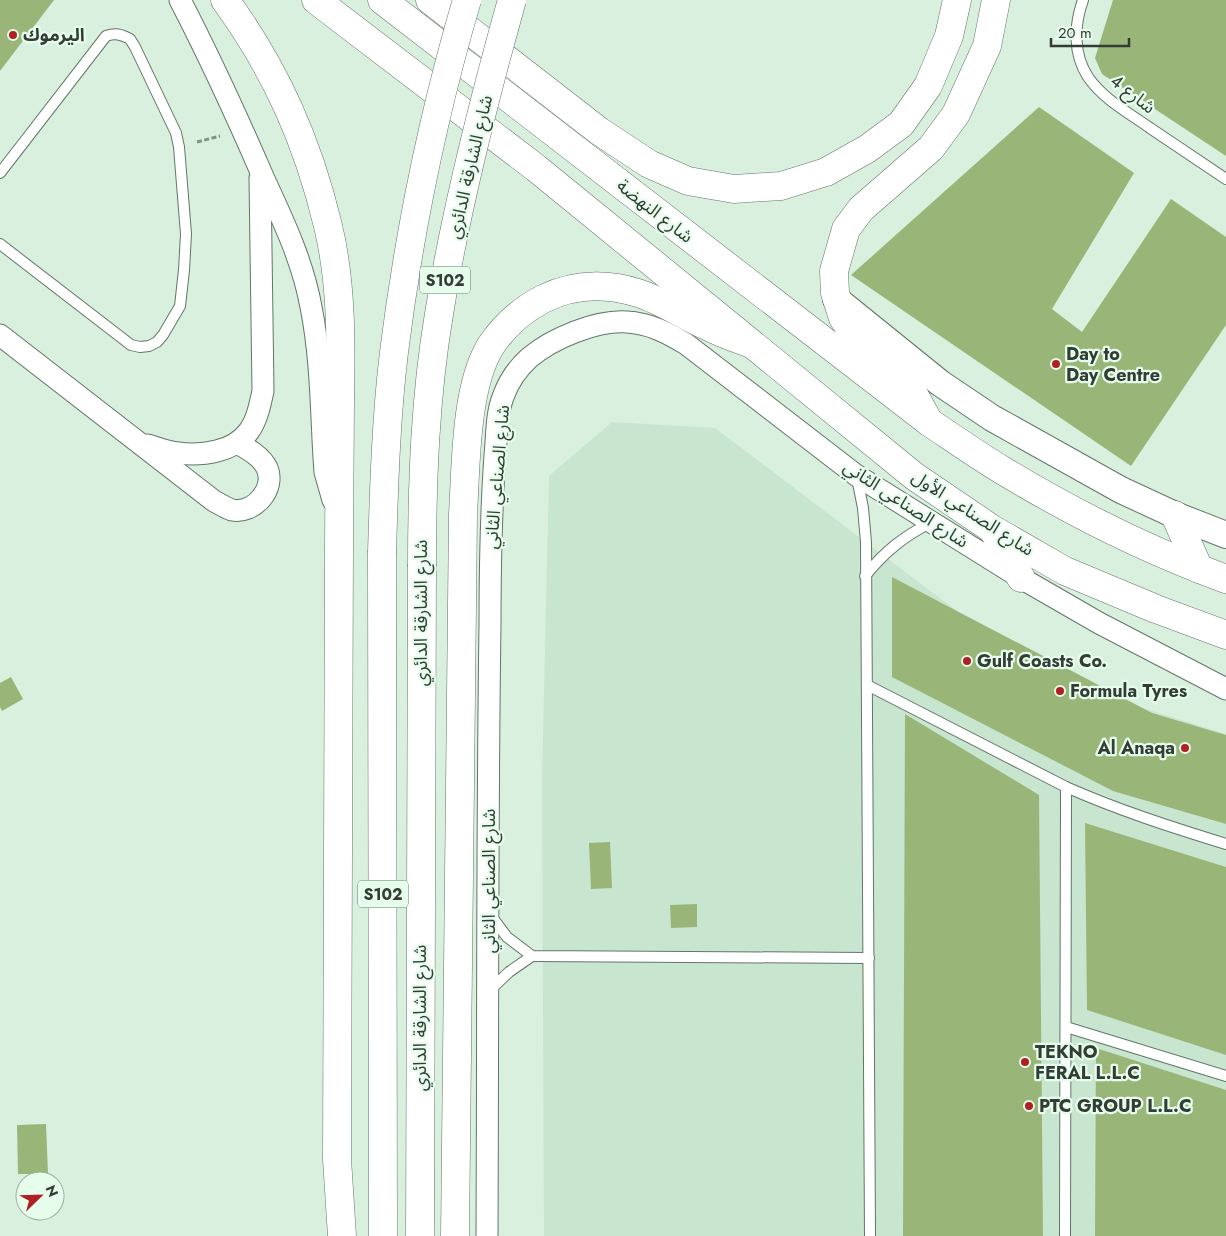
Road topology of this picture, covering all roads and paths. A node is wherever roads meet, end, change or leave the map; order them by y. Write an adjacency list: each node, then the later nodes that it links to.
1 (180, 0): 11 (street)
2 (226, 0): 24 (main road)
3 (316, 0): 19 (main road)
4 (382, 0): 20 (main road, شارع النهضة)
5 (467, 0): 45 (main road, شارع الشارقة الدائري / S102, bridge)
6 (512, 0): 46 (main road, شارع الشارقة الدائري / S102, bridge)
7 (957, 0): 10 (main road)
8 (996, 0): 17 (main road)
9 (1083, 0): 15 (lane, شارع 4)
10 (433, 1)
11 (242, 130): 12 (path); 13 (street)
12 (179, 147): 14 (lane); 16 (lane)
13 (260, 168): 21 (street); 24 (street)
14 (0, 173)
15 (1226, 179)
16 (0, 244)
17 (836, 299): 20 (main road); 25 (street)
18 (0, 335): 22 (street)
19 (749, 343): 27 (main road, شارع الصناعي الأول); 47 (main road)
20 (928, 422): 29 (main road)
21 (238, 443): 22 (street); 22 (street)
22 (141, 444)
23 (856, 475): 26 (street, شارع الصناعي الثاني); 30 (lane); 38 (street, شارع الصناعي الثاني)
24 (339, 513): 44 (main road)
25 (1175, 515): 28 (street); 29 (main road)
26 (933, 522): 30 (lane); 31 (street, شارع الصناعي الثاني)
27 (992, 529): 31 (main road); 33 (main road, شارع الصناعي الأول)
28 (1226, 535)
29 (1199, 569): 32 (main road)
30 (865, 576): 34 (lane)
31 (1021, 578): 35 (street, شارع الصناعي الثاني)
32 (1226, 579)
33 (1226, 635)
34 (867, 685): 36 (lane); 40 (lane)
35 (1226, 689)
36 (1066, 787): 37 (lane); 42 (lane)
37 (1226, 844)
38 (489, 912): 39 (lane); 41 (street, شارع الصناعي الثاني)
39 (532, 956): 40 (lane); 41 (lane)
40 (869, 958): 49 (lane)
41 (489, 991): 48 (street, شارع الصناعي الثاني)
42 (1066, 1027): 43 (lane); 50 (lane)
43 (1226, 1076)
44 (342, 1236)
45 (383, 1236)
46 (420, 1236)
47 (455, 1236)
48 (487, 1236)
49 (870, 1236)
50 (1065, 1236)

